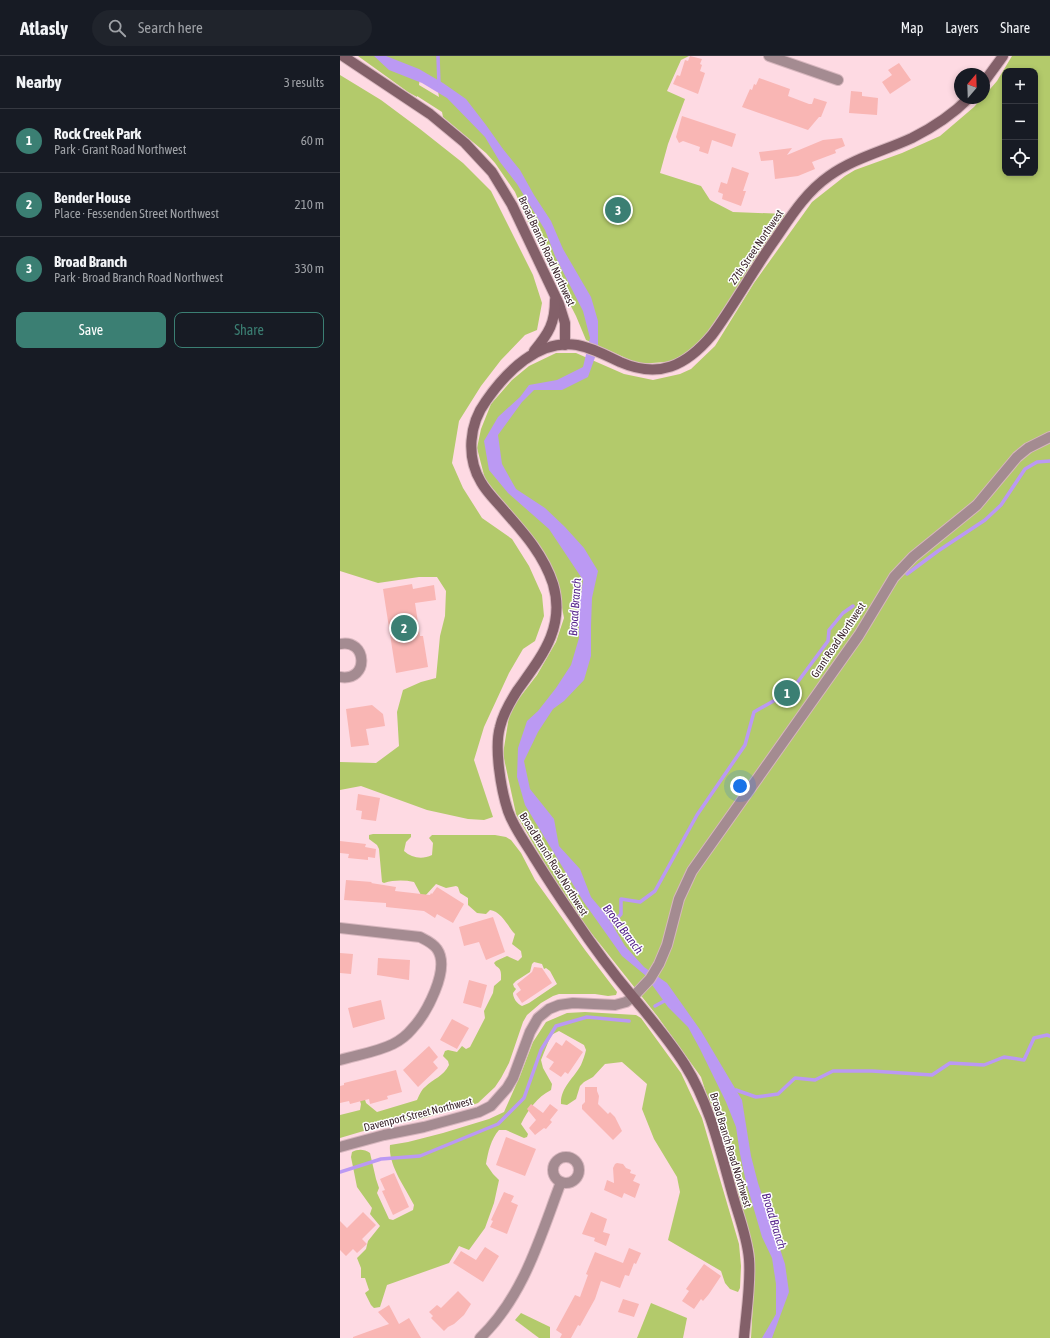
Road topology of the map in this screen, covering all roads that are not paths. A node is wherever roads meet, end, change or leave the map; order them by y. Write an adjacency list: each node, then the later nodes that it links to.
1 (343, 56): 7 (main road, Broad Branch Road Northwest)
2 (769, 56): 5 (street)
3 (1003, 56): 4 (main road)
4 (990, 74)
5 (838, 80)
6 (962, 104): 8 (main road, 27th Street Northwest)
7 (556, 296): 8 (main road, Broad Branch Road Northwest); 9 (main road)
8 (565, 344): 9 (main road, Broad Branch Road Northwest)
9 (531, 356): 14 (main road, Broad Branch Road Northwest)
10 (1050, 437): 14 (street, Grant Road Northwest)
11 (340, 644): 12 (street)
12 (340, 677)
13 (340, 928): 15 (street)
14 (633, 997): 16 (street, Davenport Street Northwest); 19 (main road, Broad Branch Road Northwest)
15 (340, 1060)
16 (340, 1147)
17 (561, 1182): 18 (street)
18 (480, 1338)
19 (744, 1338)

